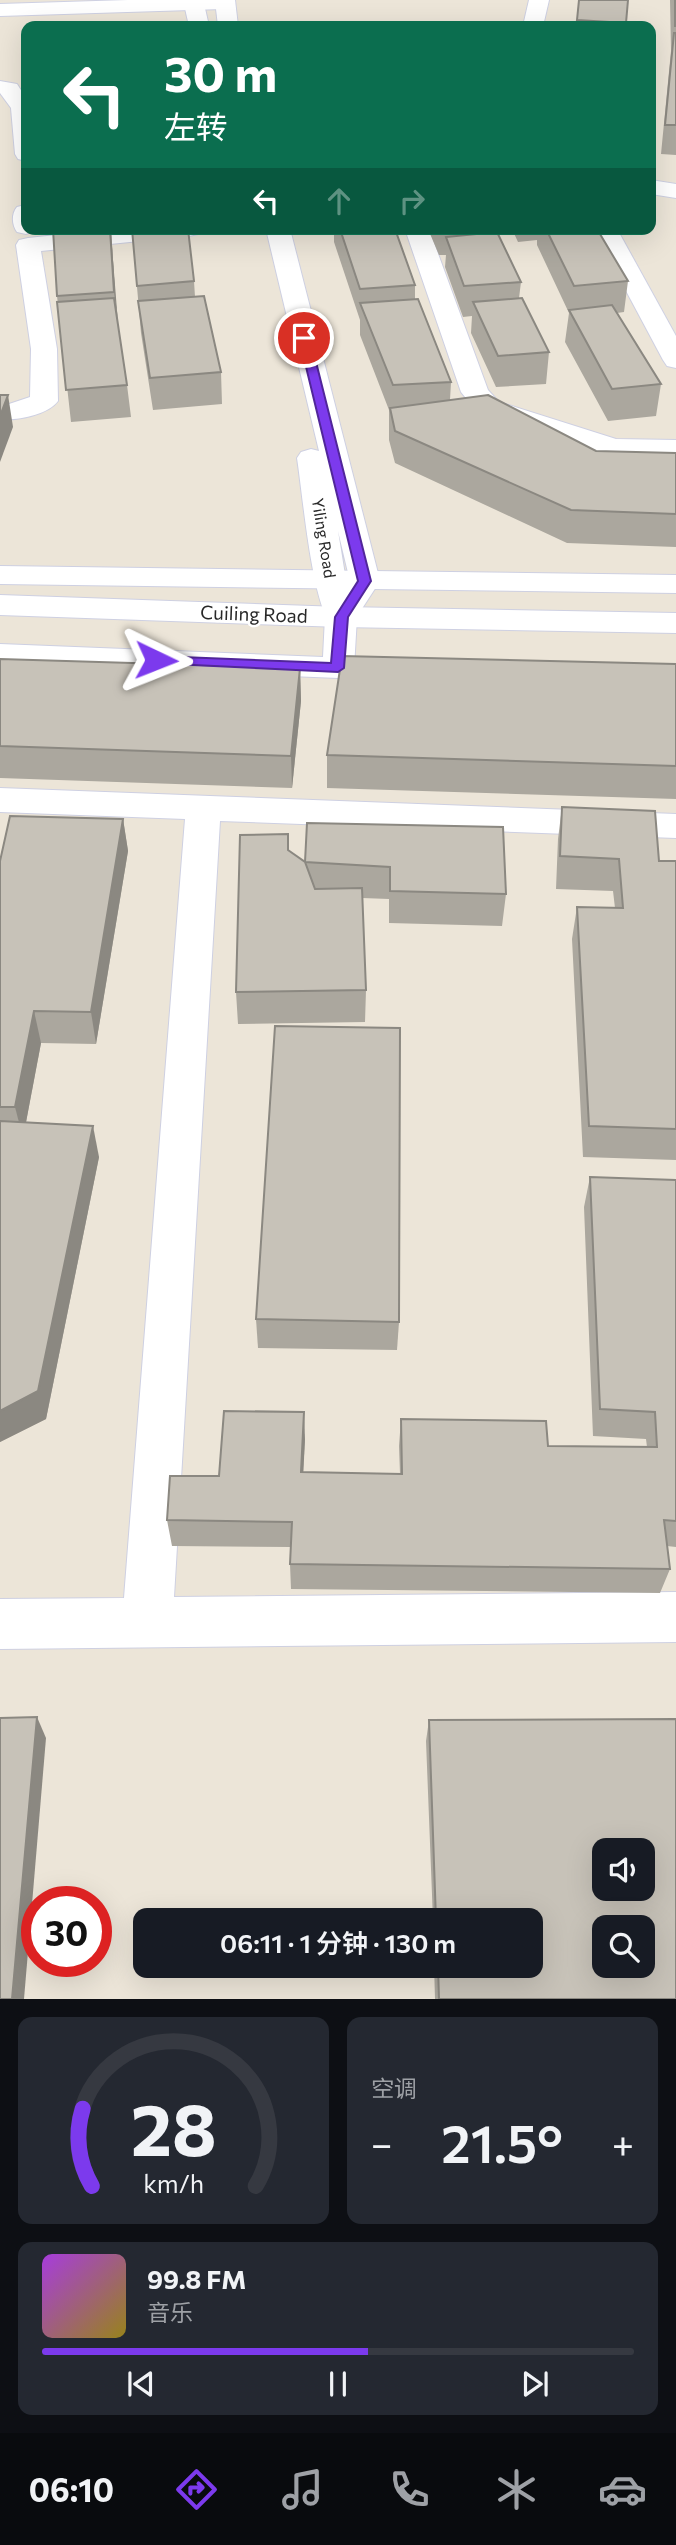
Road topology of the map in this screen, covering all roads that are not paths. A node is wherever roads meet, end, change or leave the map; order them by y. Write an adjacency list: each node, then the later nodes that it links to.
1 (539, 0): 7 (street)
2 (224, 1): 3 (street); 6 (street)
3 (195, 2): 4 (street); 5 (street)
4 (0, 10)
5 (198, 21)
6 (227, 21)
7 (534, 21)
8 (0, 87): 9 (street)
9 (21, 107)
10 (656, 188): 11 (street)
11 (676, 191)
12 (28, 235): 18 (street)
13 (256, 235): 21 (street, Yiling Road)
14 (279, 235): 22 (street, Yiling Road)
15 (419, 235): 19 (street)
16 (608, 235): 17 (street)
17 (676, 360)
18 (0, 411)
19 (676, 448)
20 (0, 575): 21 (street, Cuiling Road)
21 (331, 581): 22 (street, Cuiling Road); 25 (street, Yiling Road)
22 (365, 581): 23 (street, Cuiling Road); 25 (street, Yiling Road)
23 (676, 584)
24 (0, 605): 25 (street, Cuiling Road)
25 (341, 617): 26 (street, Cuiling Road); 27 (street)
26 (676, 623)
27 (0, 654)
28 (0, 800): 29 (street)
29 (203, 808): 30 (street); 32 (street)
30 (676, 826)
31 (676, 1617): 32 (street)
32 (147, 1623): 33 (street)
33 (0, 1624)

